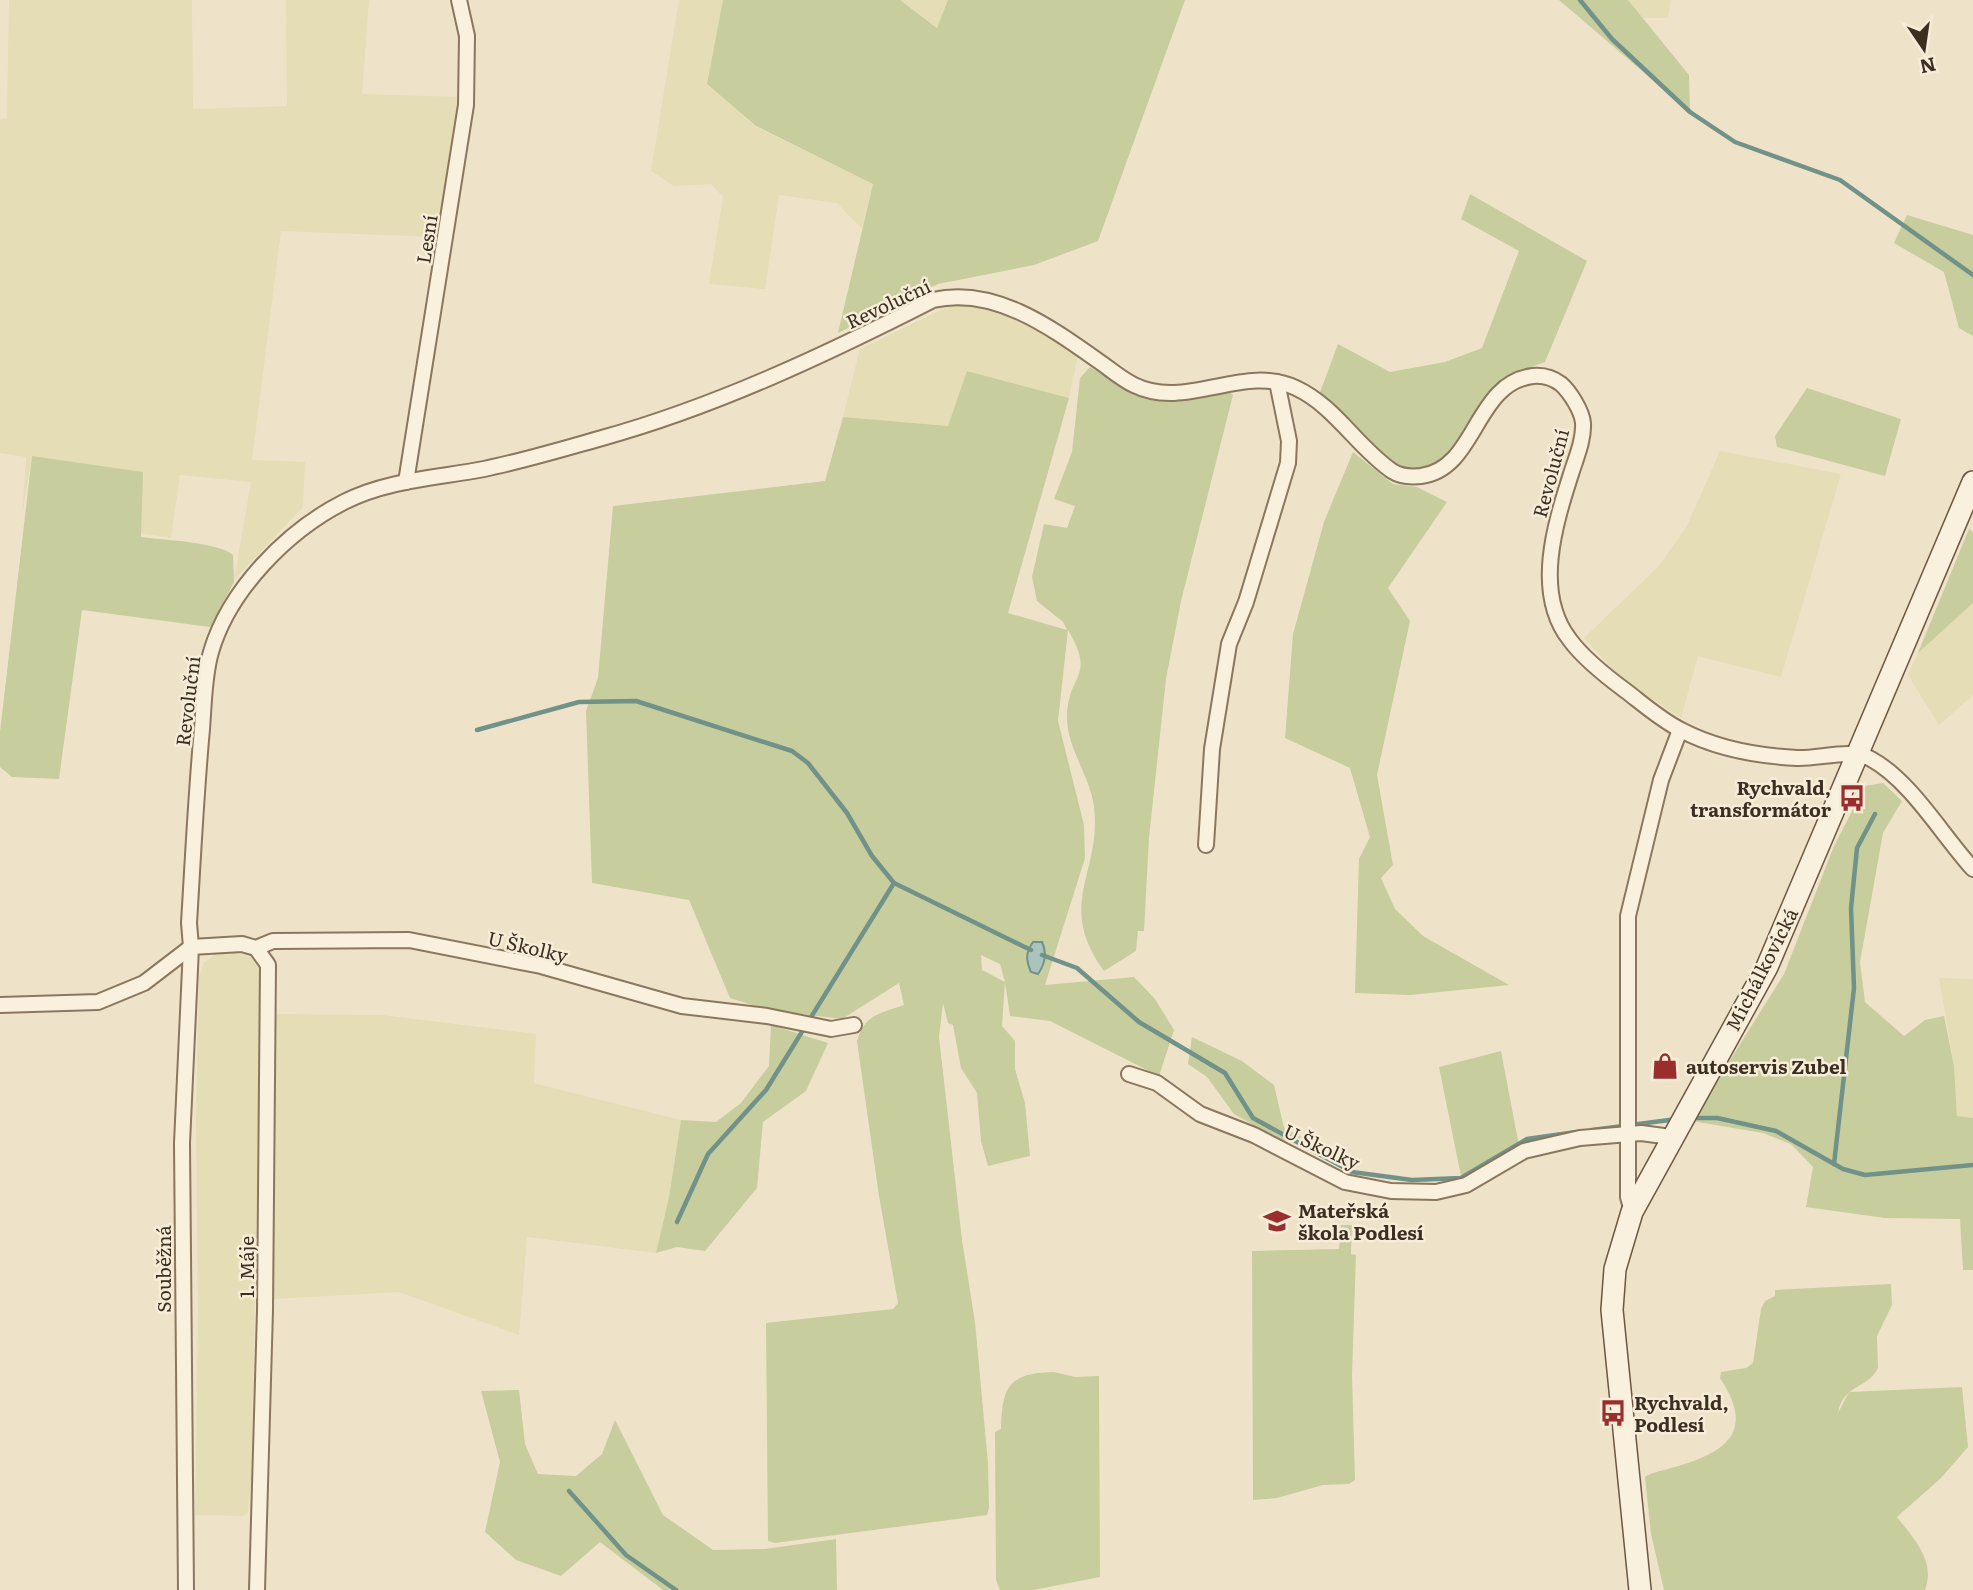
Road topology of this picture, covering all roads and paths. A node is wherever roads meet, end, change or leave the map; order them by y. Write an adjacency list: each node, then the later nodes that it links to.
1 (459, 0): 3 (street, Lesní)
2 (1277, 382): 3 (street, Revoluční); 5 (street, Revoluční); 7 (street)
3 (406, 482): 9 (street, Revoluční)
4 (1973, 482): 6 (street, Michálkovická)
5 (1679, 730): 6 (street, Revoluční); 14 (street)
6 (1859, 755): 8 (street); 15 (street, Michálkovická)
7 (1206, 845)
8 (1973, 869)
9 (191, 947): 10 (street, U Školky); 11 (street); 17 (street, Souběžná)
10 (256, 948): 12 (street, U Školky); 18 (street, 1. Máje)
11 (0, 1004)
12 (854, 1025)
13 (1129, 1074): 14 (street, U Školky)
14 (1627, 1136): 15 (street, U Školky); 16 (street)
15 (1671, 1137): 16 (street, Michálkovická)
16 (1632, 1212): 19 (street, Michálkovická)
17 (187, 1590)
18 (257, 1590)
19 (1640, 1590)

